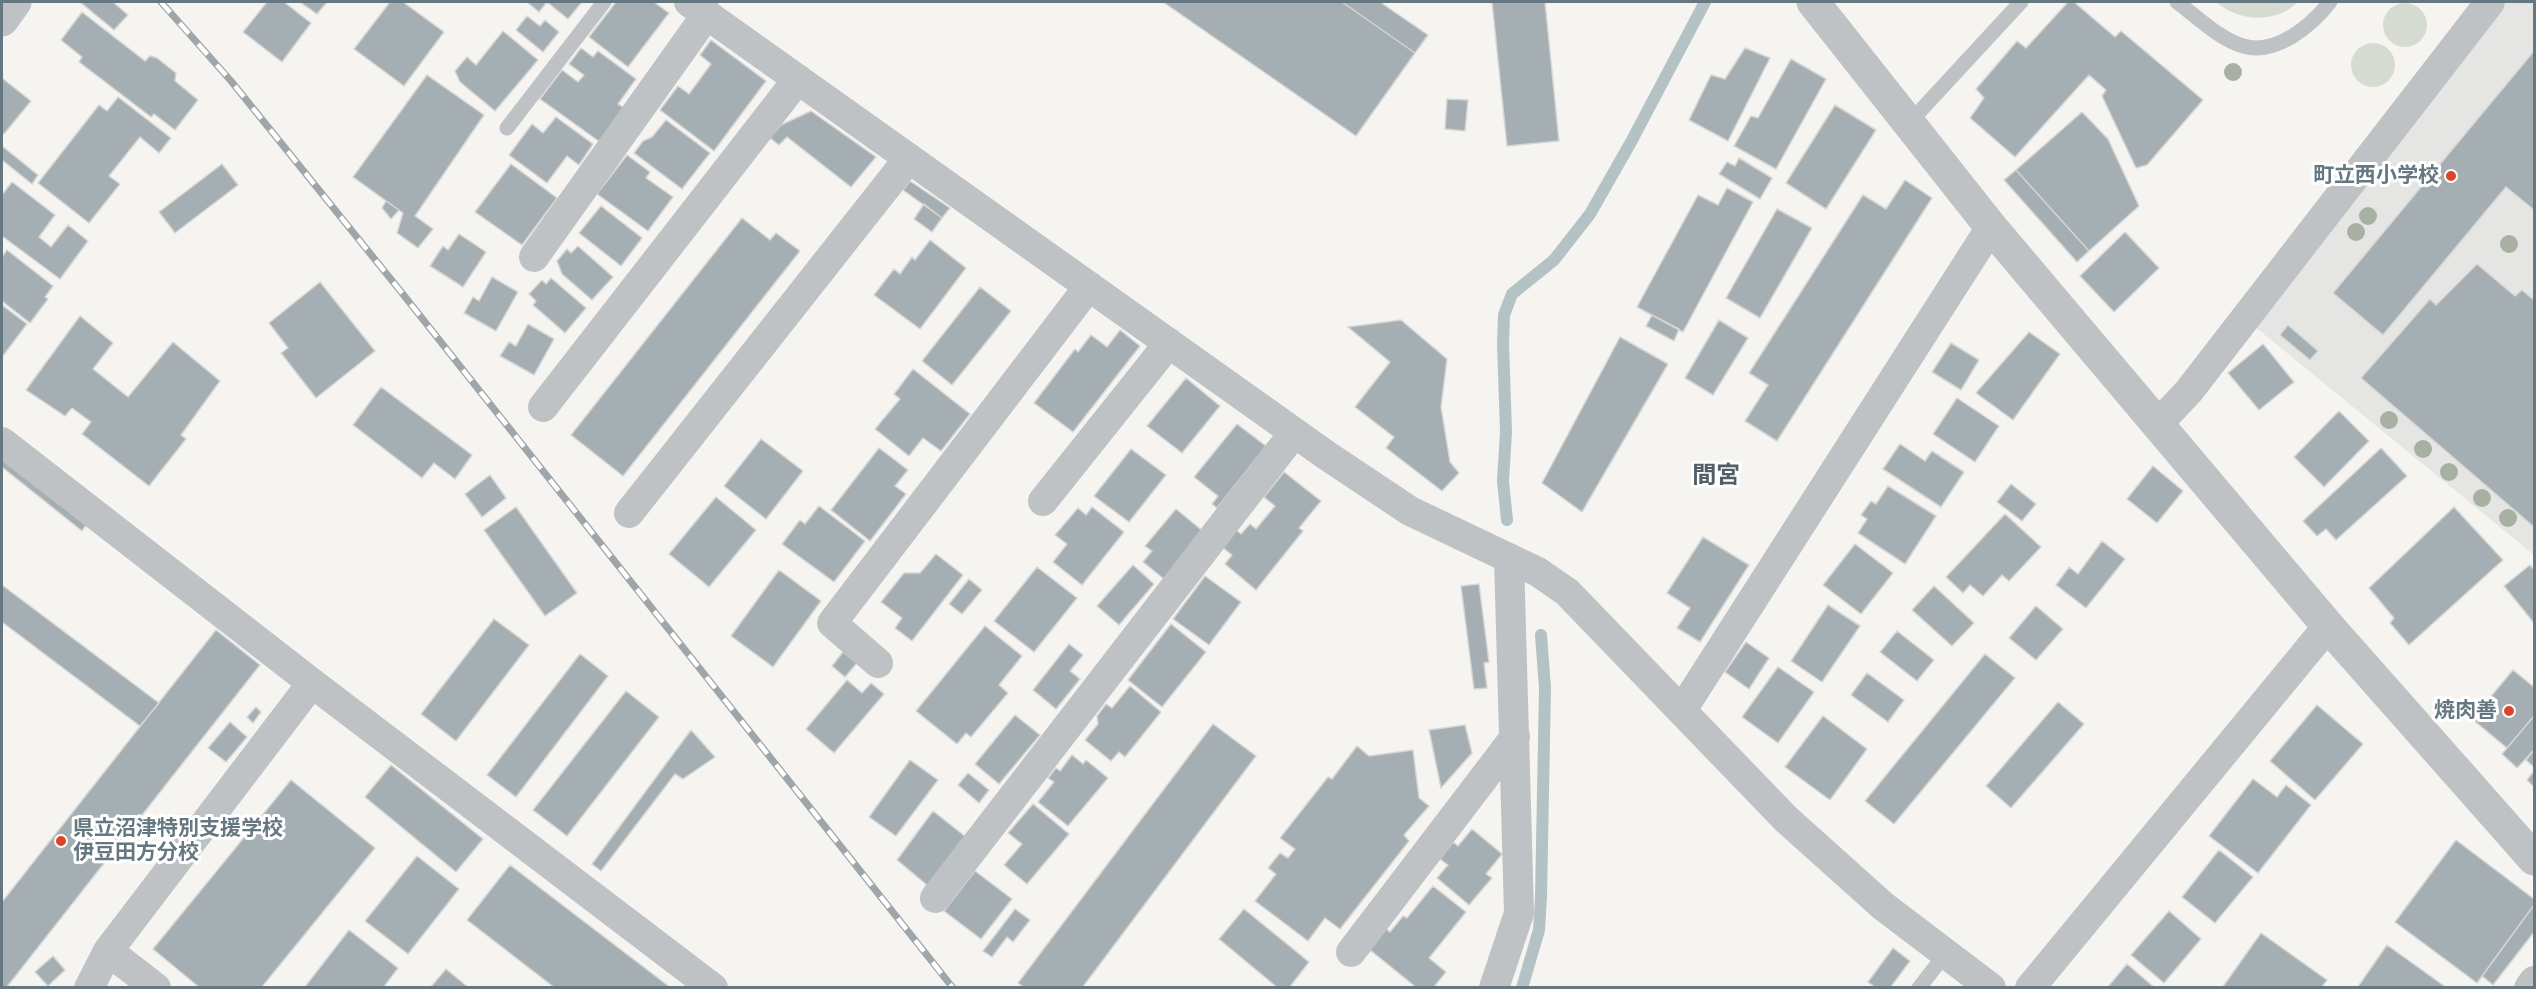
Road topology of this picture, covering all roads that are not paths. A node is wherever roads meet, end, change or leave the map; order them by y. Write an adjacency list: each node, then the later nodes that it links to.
1 (15, 2): 9 (street)
2 (604, 2): 12 (lane)
3 (1813, 2): 11 (street)
4 (2021, 2): 11 (lane)
5 (2177, 2): 6 (lane)
6 (2330, 2)
7 (2490, 2): 19 (street)
8 (698, 8): 10 (street); 15 (street)
9 (2, 20)
10 (798, 79): 13 (street); 18 (street)
11 (1909, 123): 14 (street)
12 (507, 128)
13 (909, 158): 16 (street); 23 (street)
14 (1991, 227): 19 (street); 28 (street)
15 (534, 257)
16 (1089, 286): 17 (street); 26 (street)
17 (1169, 343): 20 (street); 22 (street)
18 (543, 407)
19 (2158, 424): 25 (street)
20 (1294, 433): 24 (street); 31 (street)
21 (2, 442): 27 (street)
22 (1043, 501)
23 (629, 513)
24 (1509, 558): 28 (street); 29 (street)
25 (2328, 626): 30 (street); 42 (street)
26 (878, 663)
27 (312, 683): 32 (street); 38 (street)
28 (1682, 710): 34 (street)
29 (1515, 737): 33 (street); 39 (street)
30 (2535, 859)
31 (935, 898)
32 (108, 951): 36 (street); 37 (street)
33 (1351, 952)
34 (1946, 953): 40 (lane); 41 (street)
35 (2535, 981): 43 (street)
36 (89, 987)
37 (156, 987)
38 (713, 987)
39 (1494, 987)
40 (1919, 987)
41 (1992, 987)
42 (2030, 987)
43 (2529, 987)

